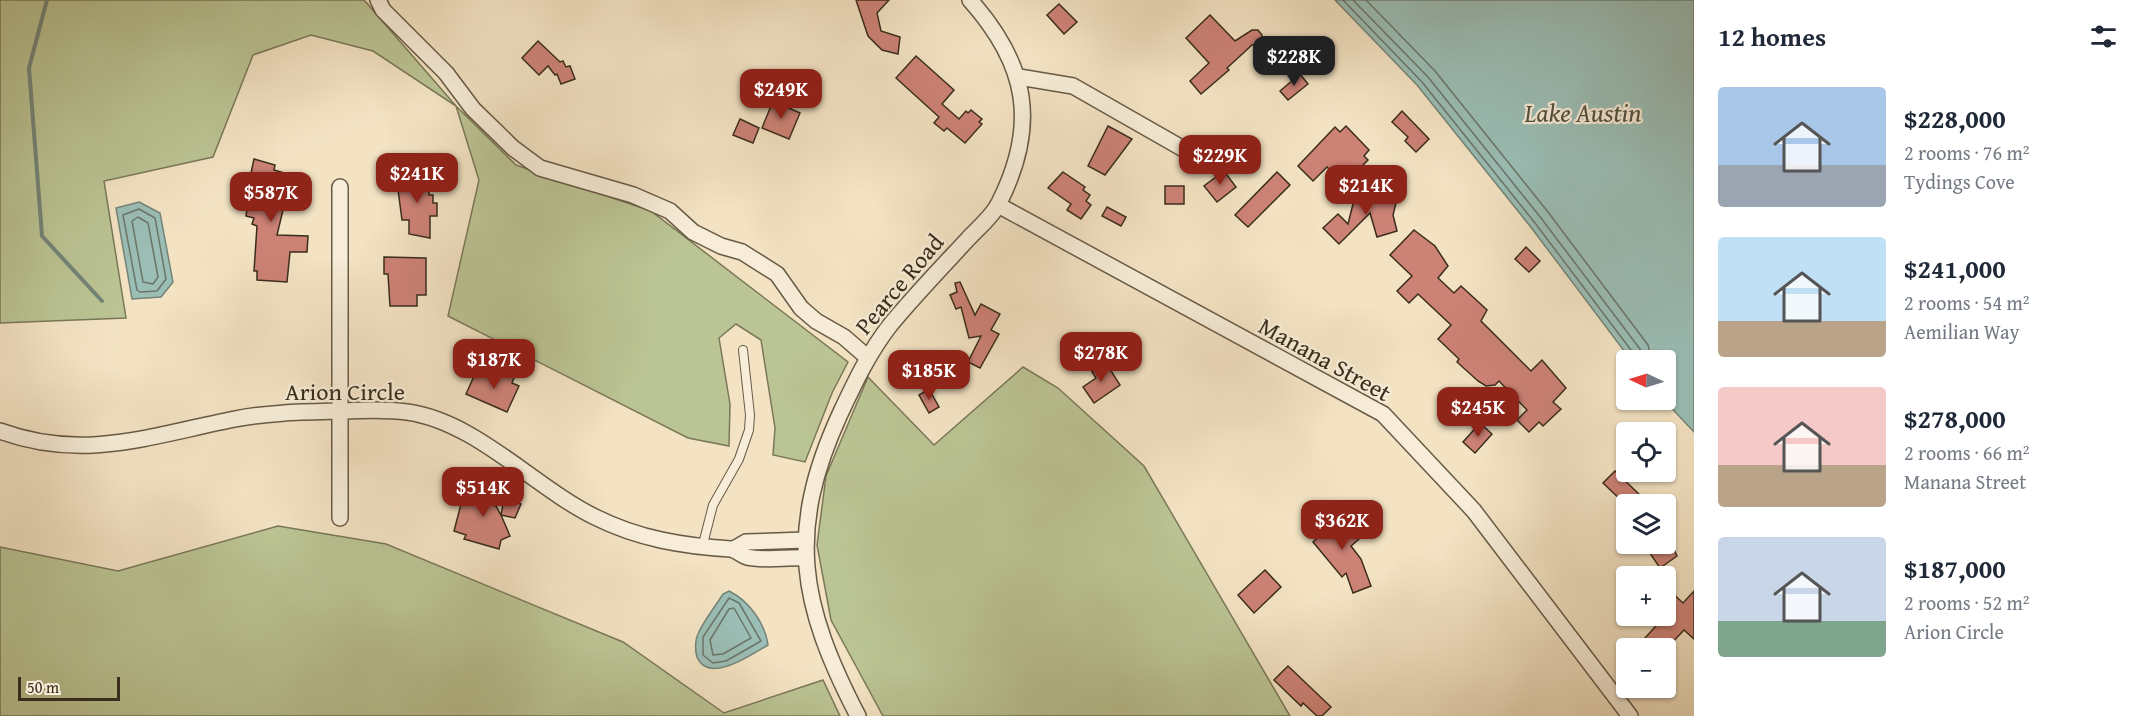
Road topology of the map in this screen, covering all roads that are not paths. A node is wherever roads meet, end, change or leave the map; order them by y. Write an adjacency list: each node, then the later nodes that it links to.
1 (378, 0): 8 (street)
2 (970, 0): 3 (street, Pearce Road)
3 (1018, 77): 4 (street); 6 (street, Pearce Road)
4 (1194, 155)
5 (340, 187): 9 (street)
6 (999, 205): 8 (street, Pearce Road); 17 (street, Manana Street)
7 (743, 350): 13 (lane)
8 (867, 357): 12 (street, Pearce Road)
9 (342, 411): 10 (street, Arion Circle); 11 (street); 13 (street, Arion Circle)
10 (0, 431)
11 (340, 518)
12 (805, 540): 14 (street, Arion Circle); 15 (street, Pearce Road)
13 (702, 548): 14 (street, Arion Circle)
14 (760, 549): 15 (street, Arion Circle)
15 (806, 558): 16 (street, Pearce Road)
16 (858, 716)
17 (1630, 716)

